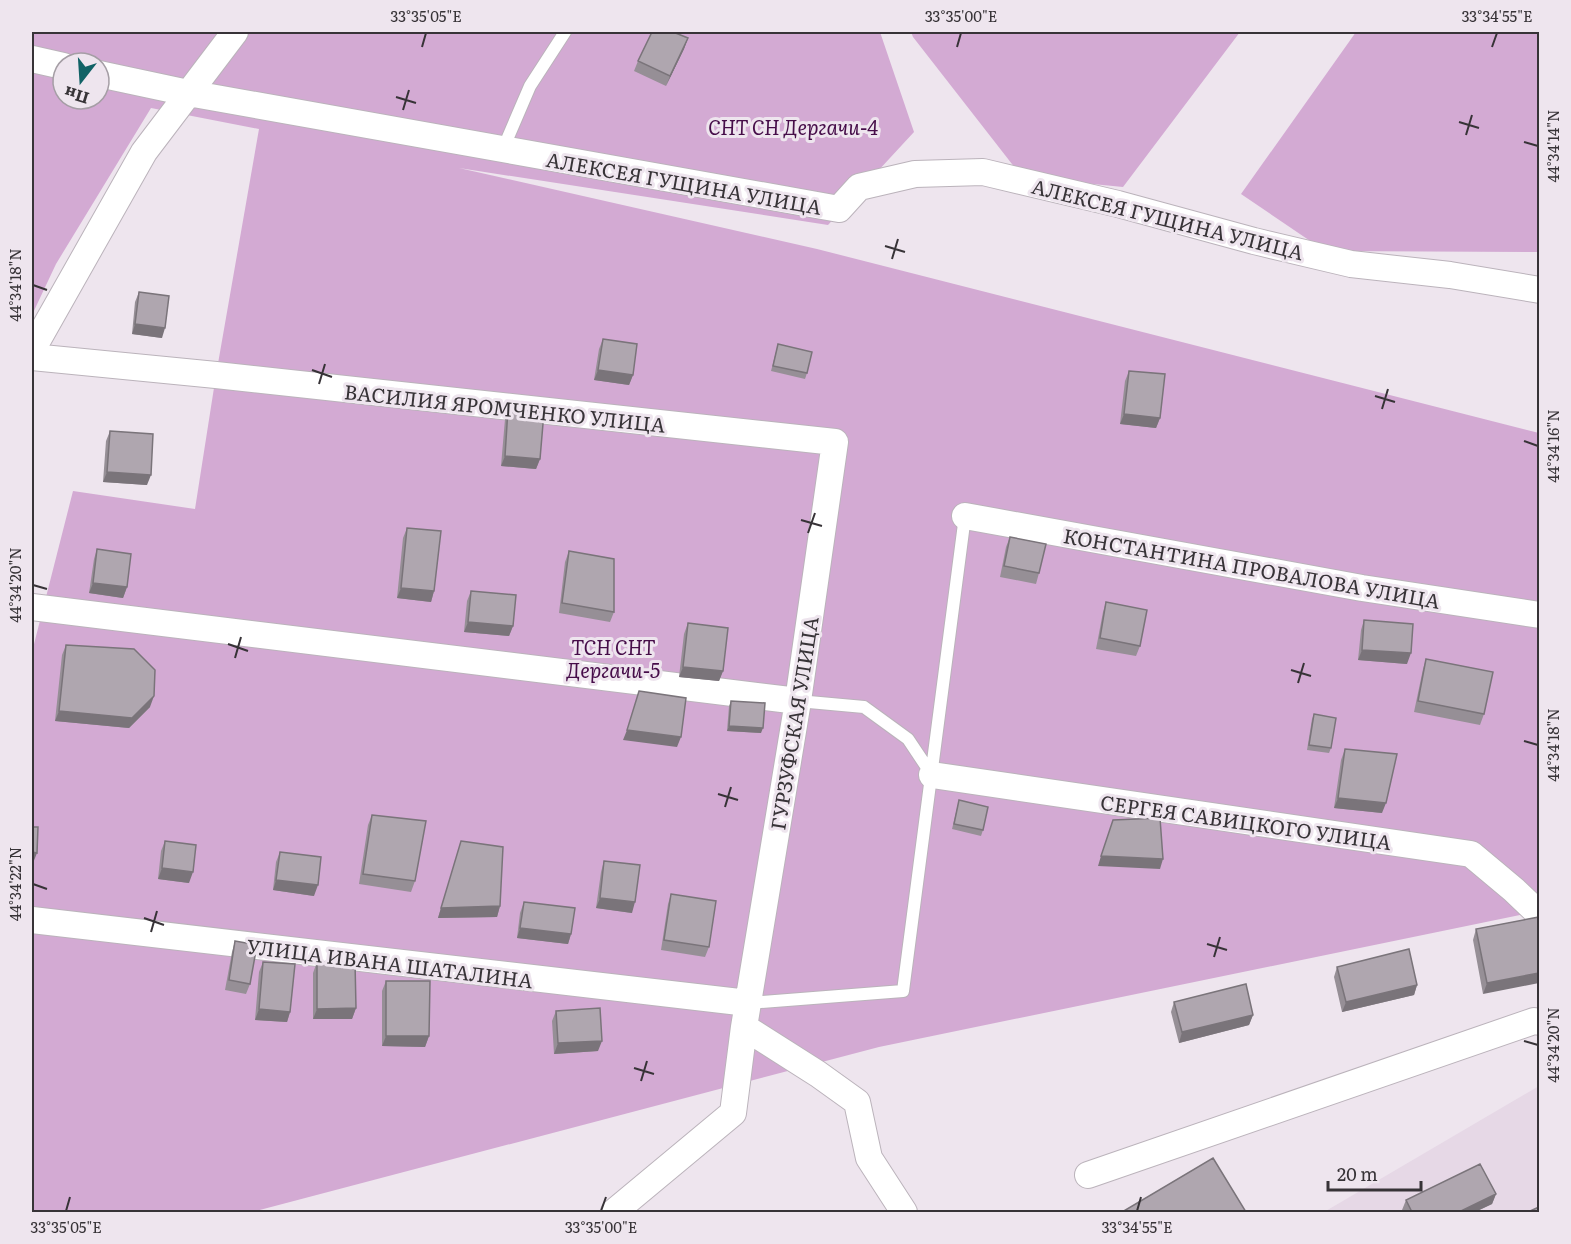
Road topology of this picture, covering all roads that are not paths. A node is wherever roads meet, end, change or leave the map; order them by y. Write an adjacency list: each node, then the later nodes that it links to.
1 (235, 32): 6 (street)
2 (565, 32): 7 (lane)
3 (32, 59): 4 (street)
4 (51, 63)
5 (111, 77): 6 (street, АЛЕКСЕЯ ГУЩИНА УЛИЦА)
6 (188, 93): 7 (street, АЛЕКСЕЯ ГУЩИНА УЛИЦА); 9 (street)
7 (503, 149): 8 (street, АЛЕКСЕЯ ГУЩИНА УЛИЦА)
8 (1539, 290)
9 (32, 350)
10 (32, 357): 11 (street, ВАСИЛИЯ ЯРОМЧЕНКО УЛИЦА)
11 (835, 442): 15 (street, ГУРЗУФСКАЯ УЛИЦА)
12 (965, 516): 14 (street, КОНСТАНТИНА ПРОВАЛОВА УЛИЦА); 16 (lane)
13 (32, 608): 15 (street)
14 (1539, 615)
15 (798, 701): 16 (lane); 19 (street, ГУРЗУФСКАЯ УЛИЦА)
16 (932, 775): 17 (street, СЕРГЕЯ САВИЦКОГО УЛИЦА); 19 (lane)
17 (1539, 912)
18 (32, 920): 19 (street, УЛИЦА ИВАНА ШАТАЛИНА)
19 (746, 1015): 22 (street, ГУРЗУФСКАЯ УЛИЦА); 23 (street)
20 (1539, 1022): 21 (street)
21 (1088, 1175)
22 (614, 1212)
23 (904, 1212)

